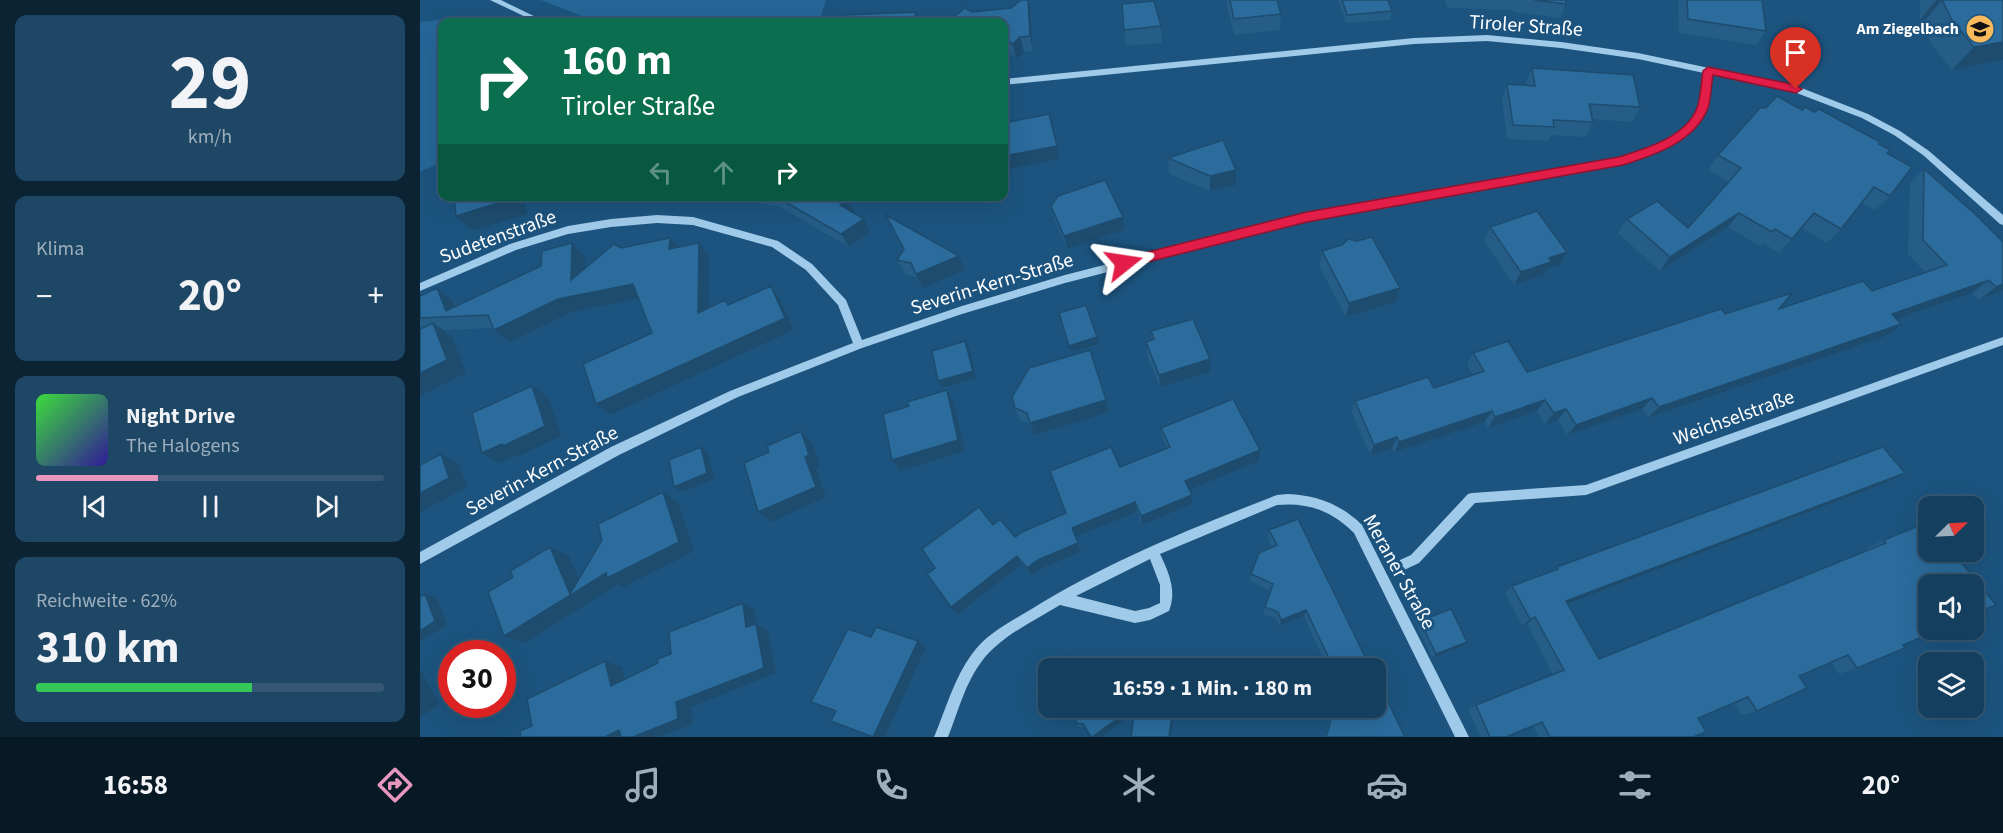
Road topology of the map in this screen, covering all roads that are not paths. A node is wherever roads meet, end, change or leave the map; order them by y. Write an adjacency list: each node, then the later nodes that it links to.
1 (494, 0): 2 (street)
2 (533, 18)
3 (1708, 71): 4 (street, Tiroler Straße); 5 (street, Tiroler Straße); 8 (street, Severin-Kern-Straße)
4 (1008, 82)
5 (2003, 221)
6 (420, 287): 8 (street, Sudetenstraße)
7 (2003, 341): 11 (street, Weichselstraße)
8 (859, 345): 10 (street, Severin-Kern-Straße)
9 (1152, 551): 12 (street, Meraner Straße); 12 (street); 14 (street, Meraner Straße)
10 (420, 558)
11 (1404, 564)
12 (1058, 598): 13 (street, Meraner Straße)
13 (941, 737)
14 (1462, 737)

